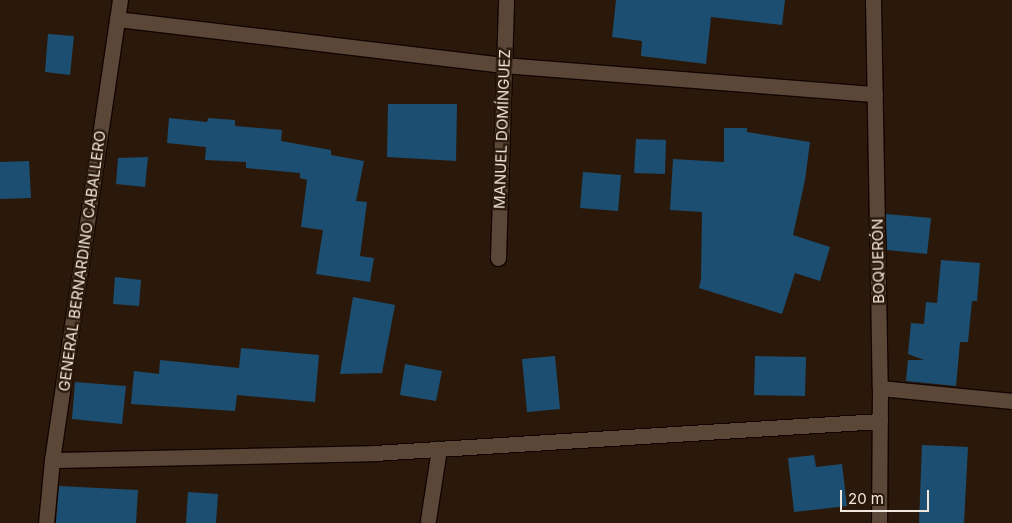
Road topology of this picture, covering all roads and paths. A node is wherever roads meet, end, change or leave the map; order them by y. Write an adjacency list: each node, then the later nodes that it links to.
1 (120, 0): 4 (street, GENERAL BERNARDINO CABALLERO)
2 (506, 0): 5 (street, MANUEL DOMÍNGUEZ)
3 (873, 0): 6 (street, BOQUERÓN)
4 (118, 19): 5 (street); 12 (street, GENERAL BERNARDINO CABALLERO)
5 (504, 65): 6 (street); 7 (street, MANUEL DOMÍNGUEZ)
6 (875, 94): 8 (street, BOQUERÓN)
7 (498, 258)
8 (880, 388): 9 (street); 10 (street, BOQUERÓN)
9 (1012, 401)
10 (880, 421): 11 (street); 15 (street, BOQUERÓN)
11 (439, 449): 12 (street); 13 (street)
12 (52, 460): 14 (street, GENERAL BERNARDINO CABALLERO)
13 (428, 520)
14 (46, 523)
15 (879, 523)

